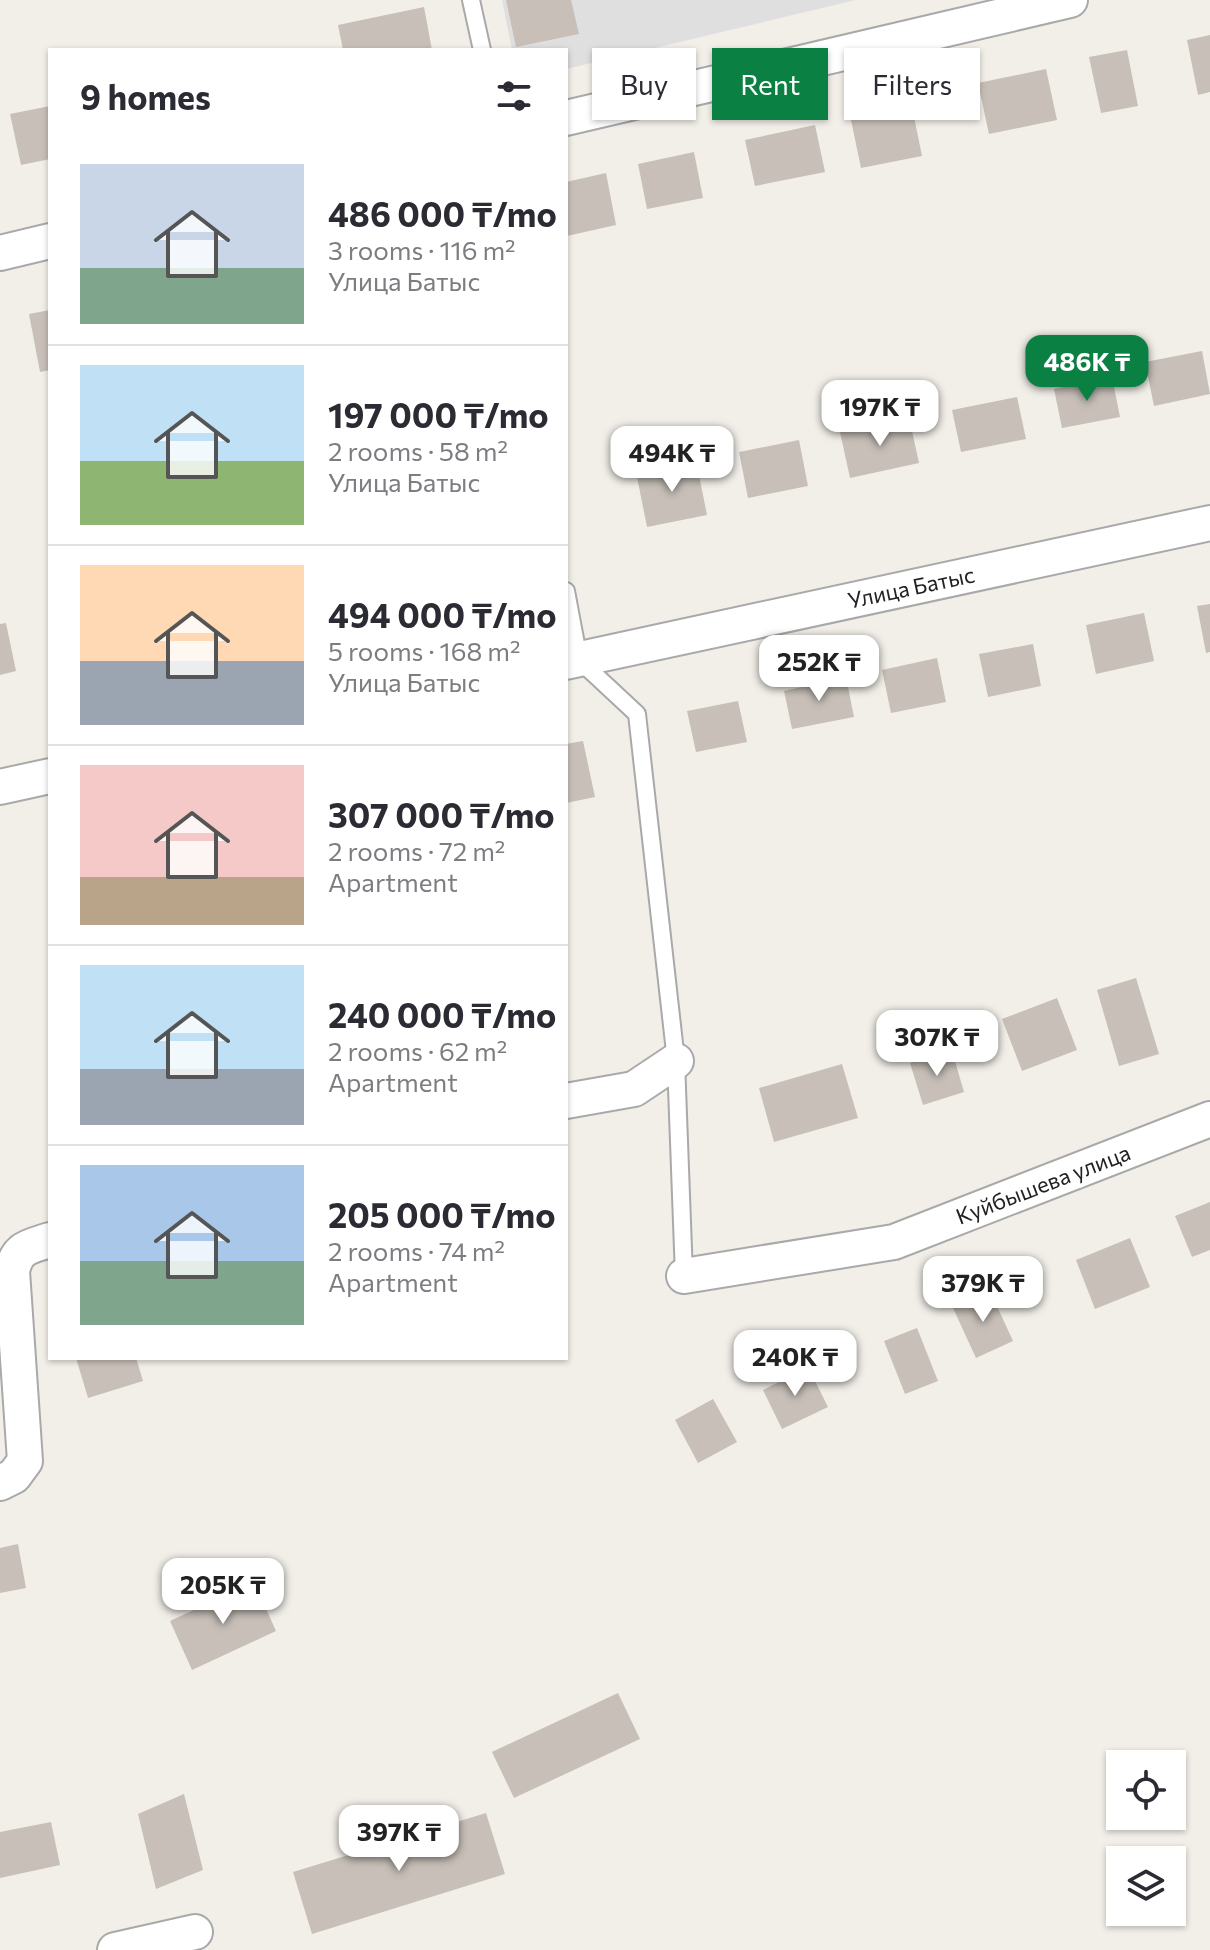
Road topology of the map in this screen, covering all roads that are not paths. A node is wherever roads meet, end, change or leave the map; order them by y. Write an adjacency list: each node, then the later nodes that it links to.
1 (471, 0): 3 (lane)
2 (1070, 0): 4 (street)
3 (482, 48)
4 (568, 118)
5 (48, 241): 6 (street)
6 (0, 253)
7 (1210, 523): 9 (street, Улица Батыс)
8 (568, 614): 9 (lane)
9 (572, 661): 12 (lane)
10 (48, 776): 11 (street)
11 (0, 787)
12 (676, 1061): 13 (street); 16 (lane)
13 (568, 1101)
14 (1210, 1119): 16 (street, Куйбышева улица)
15 (48, 1241): 17 (street)
16 (684, 1276)
17 (0, 1483)
18 (195, 1932): 19 (street)
19 (115, 1950)

